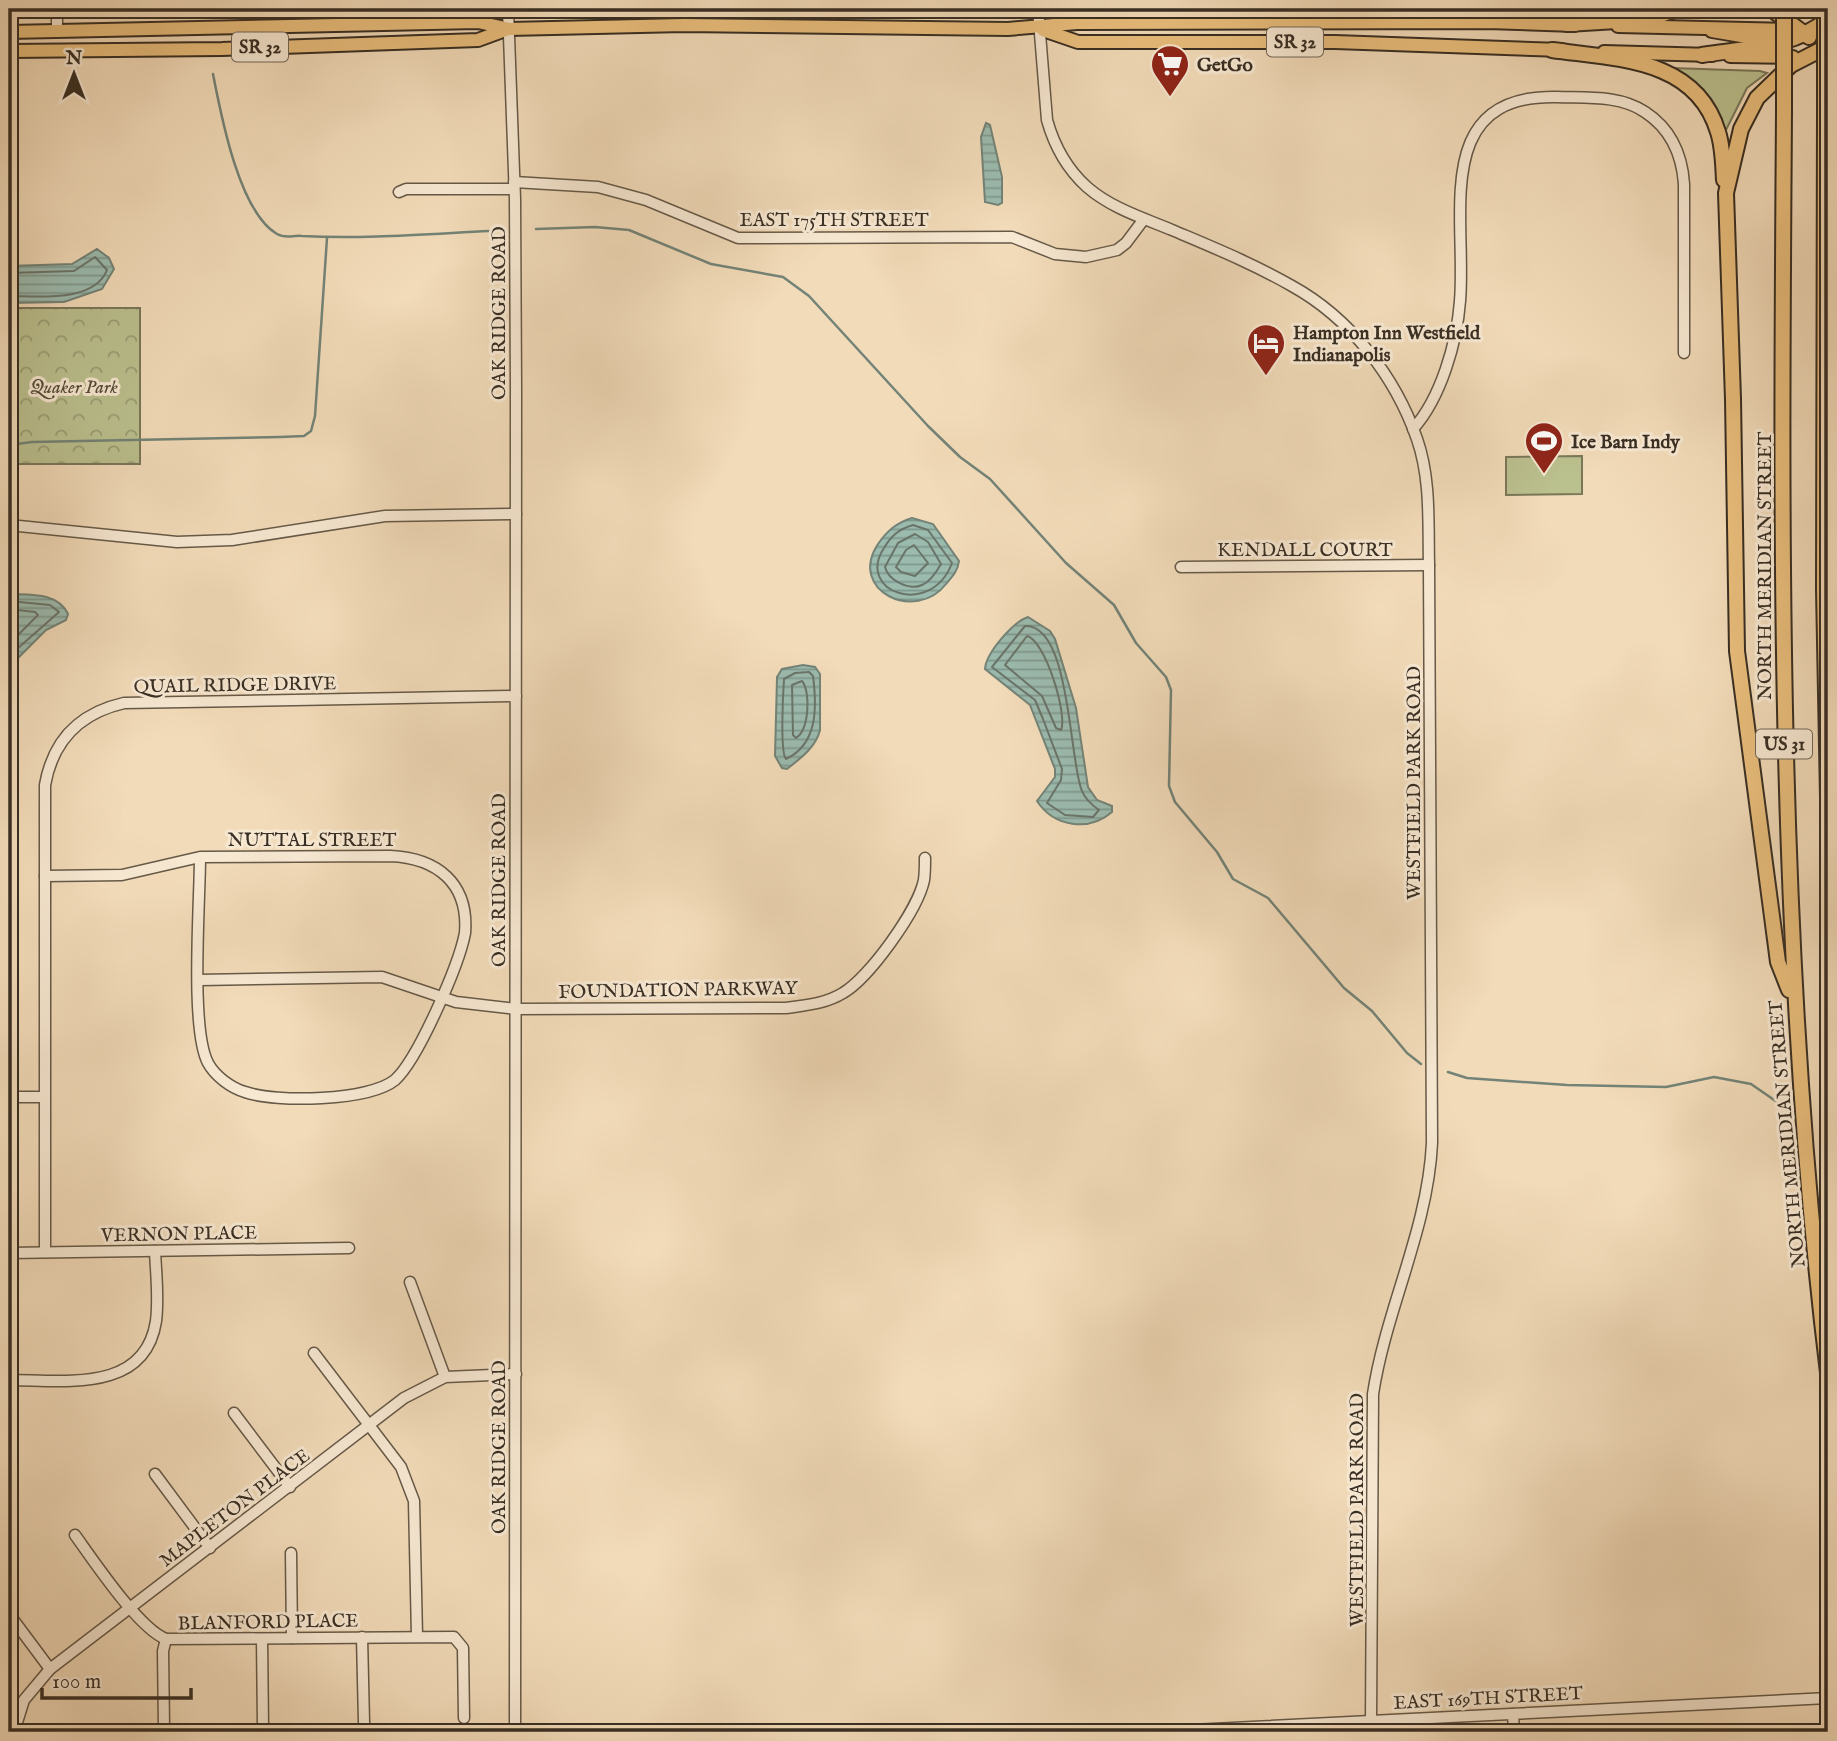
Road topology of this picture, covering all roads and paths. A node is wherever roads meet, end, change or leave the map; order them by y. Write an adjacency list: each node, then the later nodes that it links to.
1 (57, 9): 16 (street)
2 (508, 9): 13 (street, OAK RIDGE ROAD)
3 (1038, 9): 12 (street, WESTFIELD PARK ROAD)
4 (1285, 9): 10 (street)
5 (1676, 9): 11 (highway)
6 (1771, 9): 15 (highway)
7 (1784, 9): 43 (highway, NORTH MERIDIAN STREET / US 31, bridge)
8 (1825, 9): 37 (highway, US 31, bridge)
9 (1828, 19): 15 (highway)
10 (1285, 24): 11 (main road, SR 32); 12 (main road, SR 32)
11 (1567, 24): 14 (main road, SR 32)
12 (1040, 28): 13 (main road, SR 32); 20 (main road, SR 32); 29 (street, WESTFIELD PARK ROAD)
13 (509, 29): 16 (main road, SR 32); 21 (main road, SR 32); 26 (street, OAK RIDGE ROAD)
14 (1712, 30): 15 (main road, SR 32); 18 (highway)
15 (1812, 31): 18 (highway); 19 (highway)
16 (57, 32): 17 (main road, SR 32)
17 (9, 33)
18 (1782, 43): 22 (highway); 23 (highway)
19 (1828, 45): 23 (highway)
20 (1552, 50): 22 (main road, SR 32); 28 (highway)
21 (9, 51)
22 (1702, 55): 23 (main road, SR 32)
23 (1804, 57): 24 (main road, SR 32); 25 (highway); 28 (highway)
24 (1828, 58)
25 (1828, 73)
26 (514, 185): 27 (street, EAST 175TH STREET); 29 (street, EAST 175TH STREET); 32 (street, OAK RIDGE ROAD)
27 (399, 192)
28 (1726, 193): 43 (highway)
29 (1144, 219): 31 (street, WESTFIELD PARK ROAD)
30 (1684, 353): 31 (street)
31 (1413, 429): 34 (street, WESTFIELD PARK ROAD)
32 (516, 514): 33 (street); 36 (street, OAK RIDGE ROAD)
33 (9, 525)
34 (1429, 565): 35 (street, KENDALL COURT); 75 (street, WESTFIELD PARK ROAD)
35 (1181, 567)
36 (516, 696): 40 (street, QUAIL RIDGE DRIVE); 44 (street, OAK RIDGE ROAD)
37 (1828, 797)
38 (200, 857): 40 (street, NUTTAL STREET); 41 (street, NUTTAL STREET); 42 (street, NUTTAL STREET)
39 (925, 858): 44 (street, FOUNDATION PARKWAY)
40 (45, 876): 46 (street, QUAIL RIDGE DRIVE)
41 (200, 980): 42 (street, FOUNDATION PARKWAY); 42 (street, NUTTAL STREET)
42 (441, 997): 44 (street, FOUNDATION PARKWAY)
43 (1794, 1001): 53 (highway, NORTH MERIDIAN STREET / US 31)
44 (516, 1009): 54 (street, OAK RIDGE ROAD)
45 (9, 1097): 46 (street)
46 (44, 1097): 50 (street, QUAIL RIDGE DRIVE)
47 (349, 1248): 48 (street, VERNON PLACE)
48 (155, 1251): 50 (street, VERNON PLACE); 56 (street)
49 (9, 1252): 50 (street, VERNON PLACE)
50 (45, 1252)
51 (410, 1282): 55 (street)
52 (314, 1353): 58 (street)
53 (1828, 1373)
54 (516, 1374): 55 (street, MAPLETON PLACE); 80 (street, OAK RIDGE ROAD)
55 (445, 1377): 58 (street, MAPLETON PLACE)
56 (9, 1380)
57 (234, 1413): 60 (street)
58 (370, 1426): 60 (street, MAPLETON PLACE); 66 (street)
59 (155, 1474): 62 (street)
60 (290, 1487): 62 (street, MAPLETON PLACE)
61 (75, 1535): 64 (street, BLANFORD PLACE)
62 (210, 1548): 64 (street, MAPLETON PLACE)
63 (291, 1553): 68 (street)
64 (131, 1608): 69 (street, BLANFORD PLACE); 71 (street, MAPLETON PLACE)
65 (9, 1614): 71 (street)
66 (417, 1636): 67 (street, BLANFORD PLACE); 74 (street, BLANFORD PLACE)
67 (362, 1637): 68 (street, BLANFORD PLACE); 76 (street)
68 (292, 1638): 70 (street, BLANFORD PLACE)
69 (166, 1639): 70 (street, BLANFORD PLACE); 78 (street)
70 (262, 1639): 77 (street)
71 (50, 1669): 79 (street, MAPLETON PLACE)
72 (1828, 1700): 73 (street, EAST 169TH STREET)
73 (1513, 1714): 75 (street, EAST 169TH STREET); 82 (street)
74 (464, 1718)
75 (1371, 1721): 81 (street, EAST 169TH STREET)
76 (364, 1723)
77 (263, 1727)
78 (164, 1729)
79 (14, 1732)
80 (515, 1732)
81 (1152, 1732)
82 (1514, 1732)

